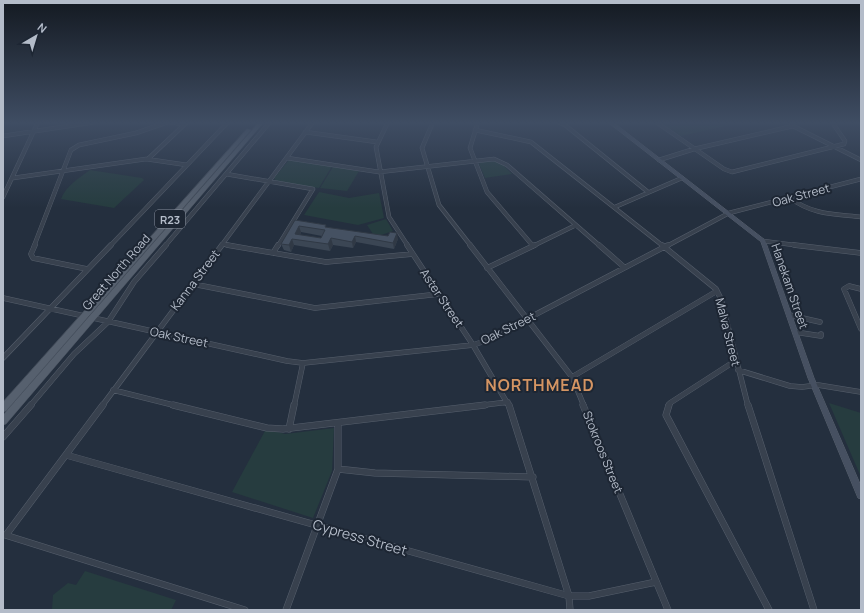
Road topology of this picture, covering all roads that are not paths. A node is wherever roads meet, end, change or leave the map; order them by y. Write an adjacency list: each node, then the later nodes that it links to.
1 (25, 151): 28 (street)
2 (71, 151): 25 (street)
3 (157, 151): 19 (street)
4 (200, 151): 23 (street)
5 (233, 151): 58 (main road, Great North Road / R23)
6 (246, 151): 27 (street)
7 (291, 151): 18 (street, Kanna Street)
8 (376, 151): 26 (street, Aster Street)
9 (423, 151): 24 (street, Stokroos Street)
10 (471, 151): 22 (street)
11 (542, 151): 35 (street, Malva Street)
12 (597, 151): 32 (street)
13 (647, 151): 20 (street, Hanekam Street)
14 (686, 151): 20 (street)
15 (698, 151): 16 (street)
16 (820, 151)
17 (842, 151): 21 (street)
18 (286, 158): 26 (street); 31 (street, Kanna Street)
19 (148, 159): 23 (street); 25 (street)
20 (659, 160): 29 (street, Hanekam Street)
21 (861, 160)
22 (474, 161): 24 (street); 38 (street); 41 (street)
23 (186, 165): 48 (street)
24 (427, 166): 26 (street); 47 (street, Stokroos Street)
25 (62, 171): 28 (street); 48 (street)
26 (379, 172): 45 (street, Aster Street)
27 (226, 174): 31 (street); 60 (street)
28 (13, 178): 33 (street)
29 (682, 178): 32 (street); 36 (street, Hanekam Street)
30 (861, 179): 34 (street, Oak Street)
31 (268, 182): 40 (street, Kanna Street); 43 (street)
32 (648, 192): 35 (street)
33 (3, 197)
34 (790, 198): 36 (street, Oak Street); 37 (street)
35 (615, 207): 42 (street, Malva Street)
36 (729, 213): 39 (street, Hanekam Street); 42 (street, Oak Street)
37 (861, 218)
38 (576, 225): 41 (street); 46 (street)
39 (763, 241): 44 (street); 56 (street, Hanekam Street)
40 (223, 244): 43 (street); 49 (street, Kanna Street)
41 (533, 246): 47 (street)
42 (664, 246): 46 (street, Oak Street); 51 (street, Malva Street)
43 (273, 253): 45 (street)
44 (861, 253)
45 (413, 254): 52 (street, Aster Street)
46 (624, 267): 59 (street, Oak Street)
47 (487, 268): 59 (street, Stokroos Street)
48 (87, 269): 54 (street)
49 (193, 284): 52 (street); 63 (street, Kanna Street)
50 (861, 289): 55 (street)
51 (718, 291): 68 (street, Malva Street); 71 (street)
52 (439, 294): 66 (street, Aster Street)
53 (3, 298): 54 (street, Oak Street)
54 (50, 308): 58 (street, Oak Street); 67 (street)
55 (854, 314): 57 (street); 62 (street)
56 (789, 315): 61 (street); 64 (street, Hanekam Street)
57 (861, 316)
58 (88, 317): 60 (street, Oak Street); 76 (main road, Great North Road / R23); 77 (main road, Great North Road / R23)
59 (526, 319): 66 (street, Oak Street); 71 (street, Stokroos Street)
60 (108, 322): 63 (street, Oak Street); 80 (street)
61 (820, 322)
62 (861, 329)
63 (157, 332): 69 (street, Oak Street); 73 (street, Kanna Street)
64 (795, 332): 65 (street); 72 (street, Hanekam Street)
65 (821, 334)
66 (473, 345): 69 (street, Oak Street); 75 (street, Aster Street)
67 (3, 358)
68 (735, 361): 70 (street, Malva Street); 93 (street)
69 (303, 363): 79 (street)
70 (738, 370): 72 (street); 94 (street, Malva Street)
71 (572, 377): 87 (street, Stokroos Street)
72 (814, 385): 74 (street); 84 (street, Hanekam Street)
73 (113, 390): 79 (street); 81 (street, Kanna Street)
74 (861, 392)
75 (508, 402): 78 (street); 83 (street, Aster Street)
76 (3, 408)
77 (3, 421)
78 (338, 424): 79 (street); 82 (street)
79 (289, 429)
80 (3, 437)
81 (66, 455): 85 (street, Cypress Street); 86 (street, Kanna Street)
82 (338, 469): 83 (street); 85 (street)
83 (533, 477): 88 (street, Aster Street)
84 (861, 496)
85 (317, 525): 88 (street, Cypress Street); 90 (street)
86 (4, 535): 89 (street)
87 (656, 582): 88 (street, Cypress Street); 92 (street, Stokroos Street)
88 (569, 596): 91 (street, Aster Street)
89 (245, 610)
90 (286, 610)
91 (570, 610)
92 (668, 610)
93 (769, 610)
94 (814, 610)

